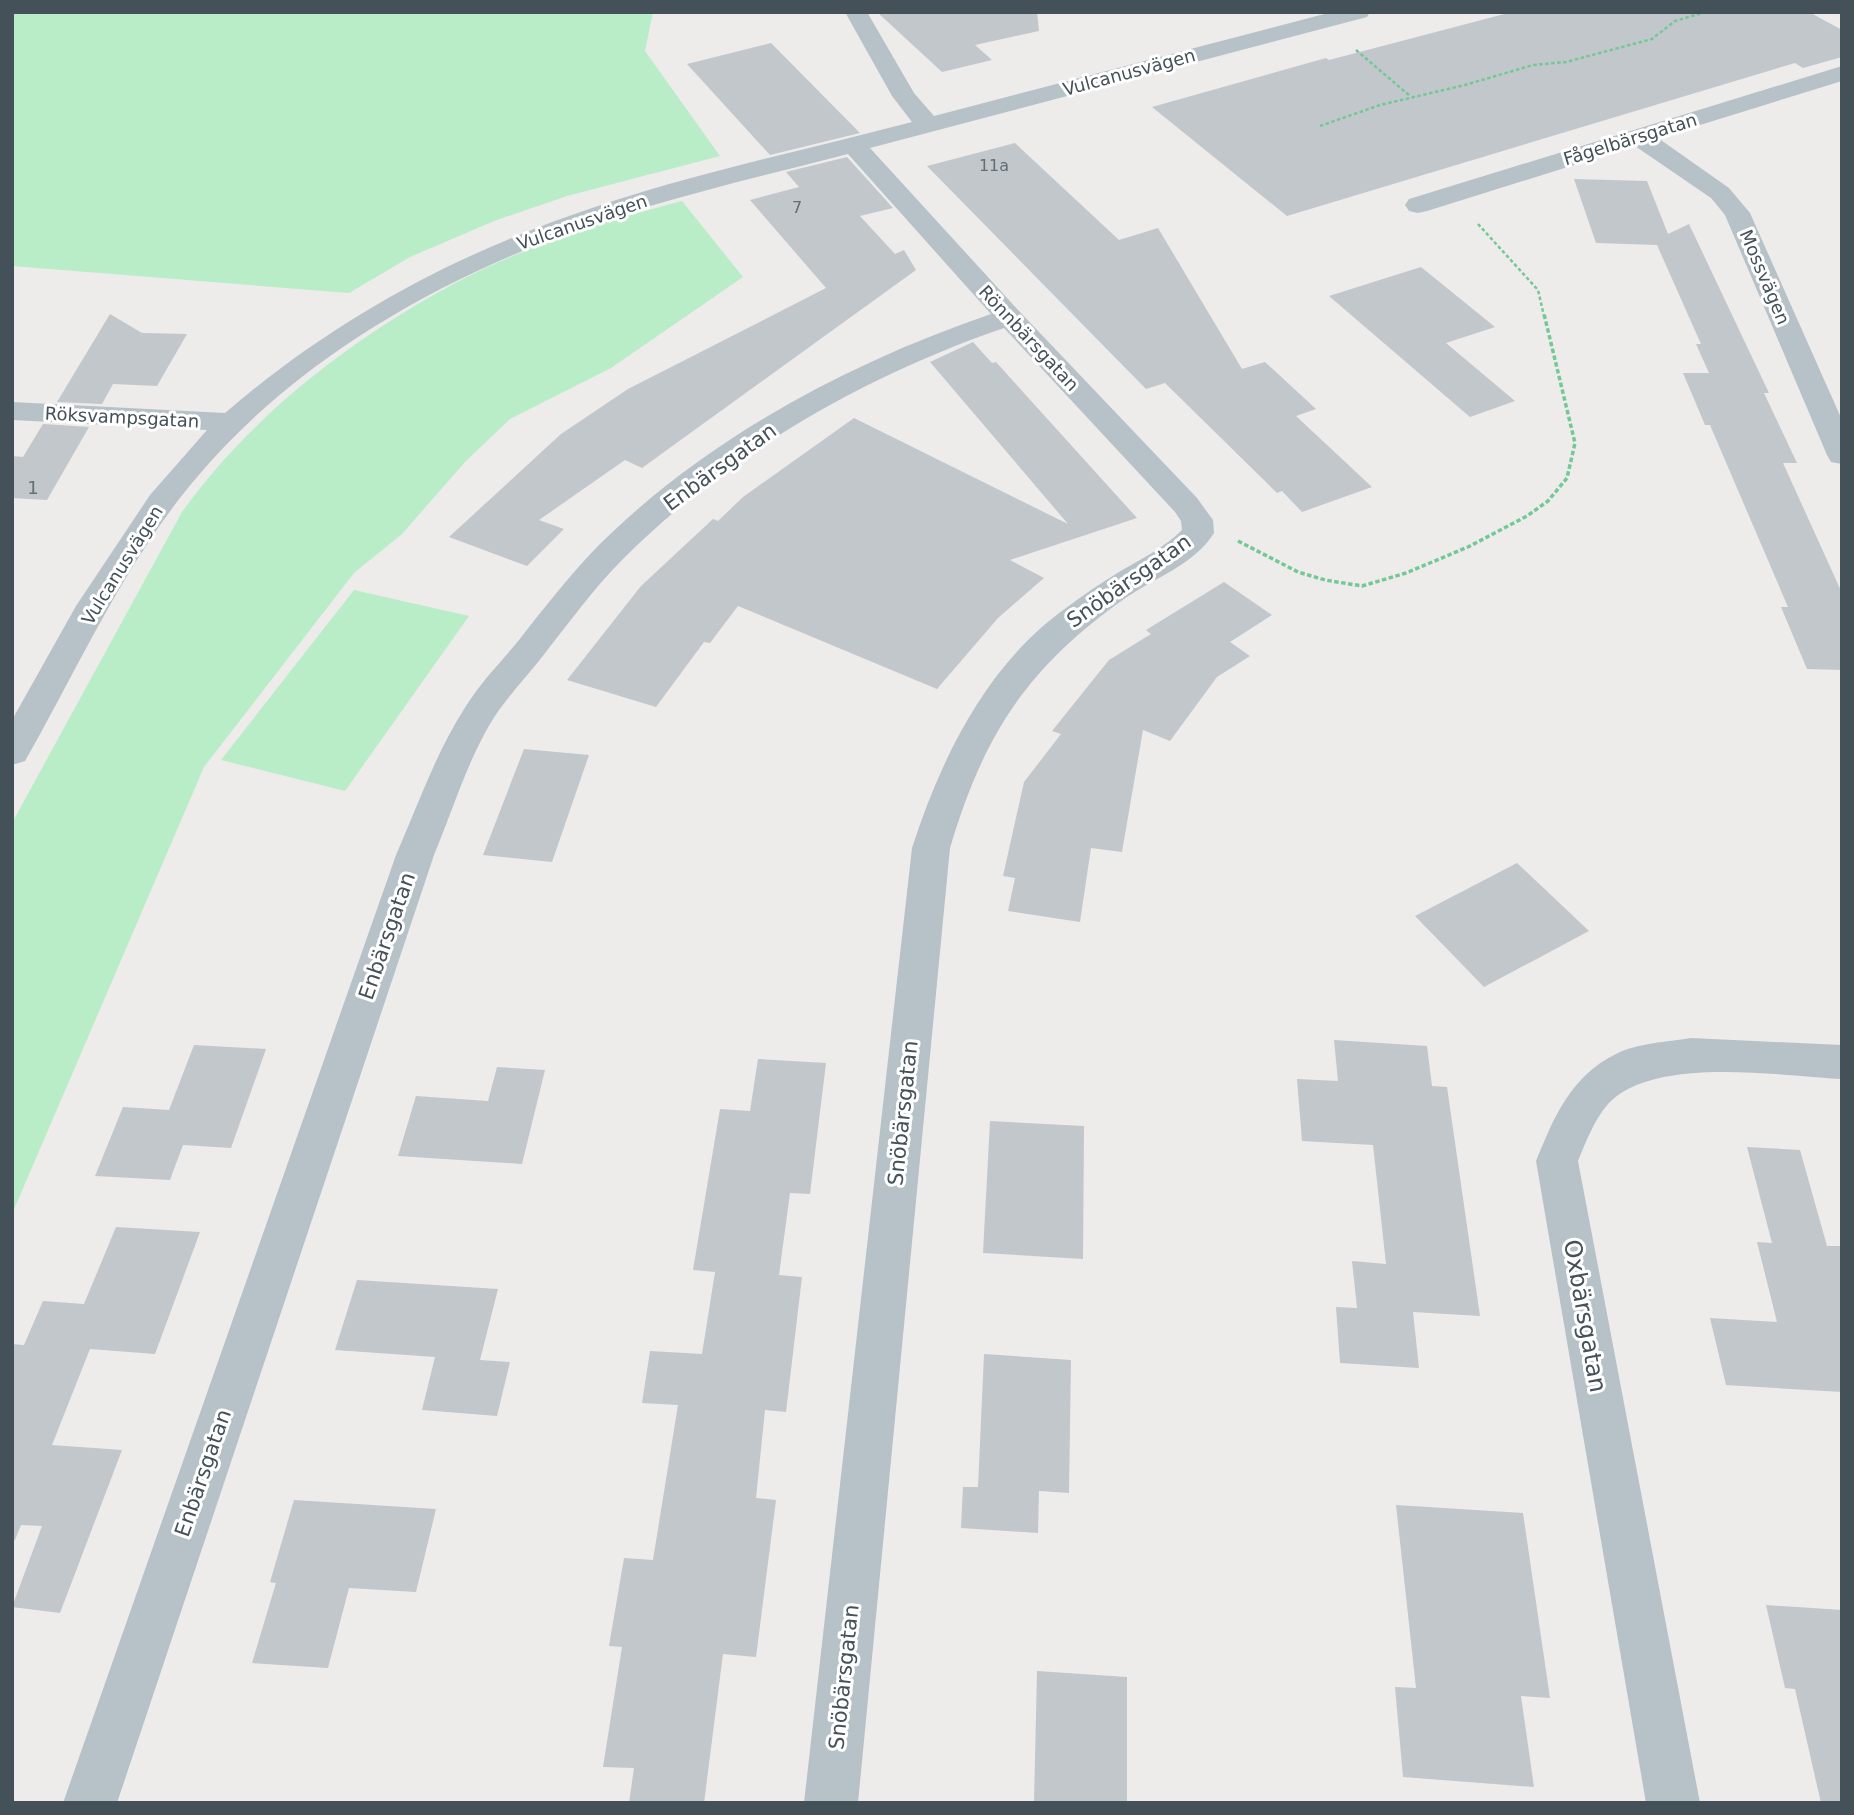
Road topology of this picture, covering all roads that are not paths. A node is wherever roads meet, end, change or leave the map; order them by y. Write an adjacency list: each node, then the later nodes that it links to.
1 (856, 12): 4 (street)
2 (1343, 15): 4 (street, Vulcanusvägen)
3 (1842, 72): 5 (street, Fågelbärsgatan)
4 (928, 125): 6 (street, Vulcanusvägen)
5 (1639, 137): 7 (street, Fågelbärsgatan); 11 (street, Mossvägen)
6 (853, 145): 8 (street, Rönnbärsgatan); 10 (street, Vulcanusvägen)
7 (1418, 205)
8 (1009, 317): 12 (street, Rönnbärsgatan); 15 (street, Enbärsgatan)
9 (12, 411): 10 (street, Röksvampsgatan)
10 (232, 422): 13 (street, Vulcanusvägen)
11 (1838, 438)
12 (1197, 527): 16 (street, Snöbärsgatan)
13 (12, 752)
14 (1842, 1062): 17 (street, Oxbärsgatan)
15 (90, 1803)
16 (831, 1803)
17 (1673, 1803)

